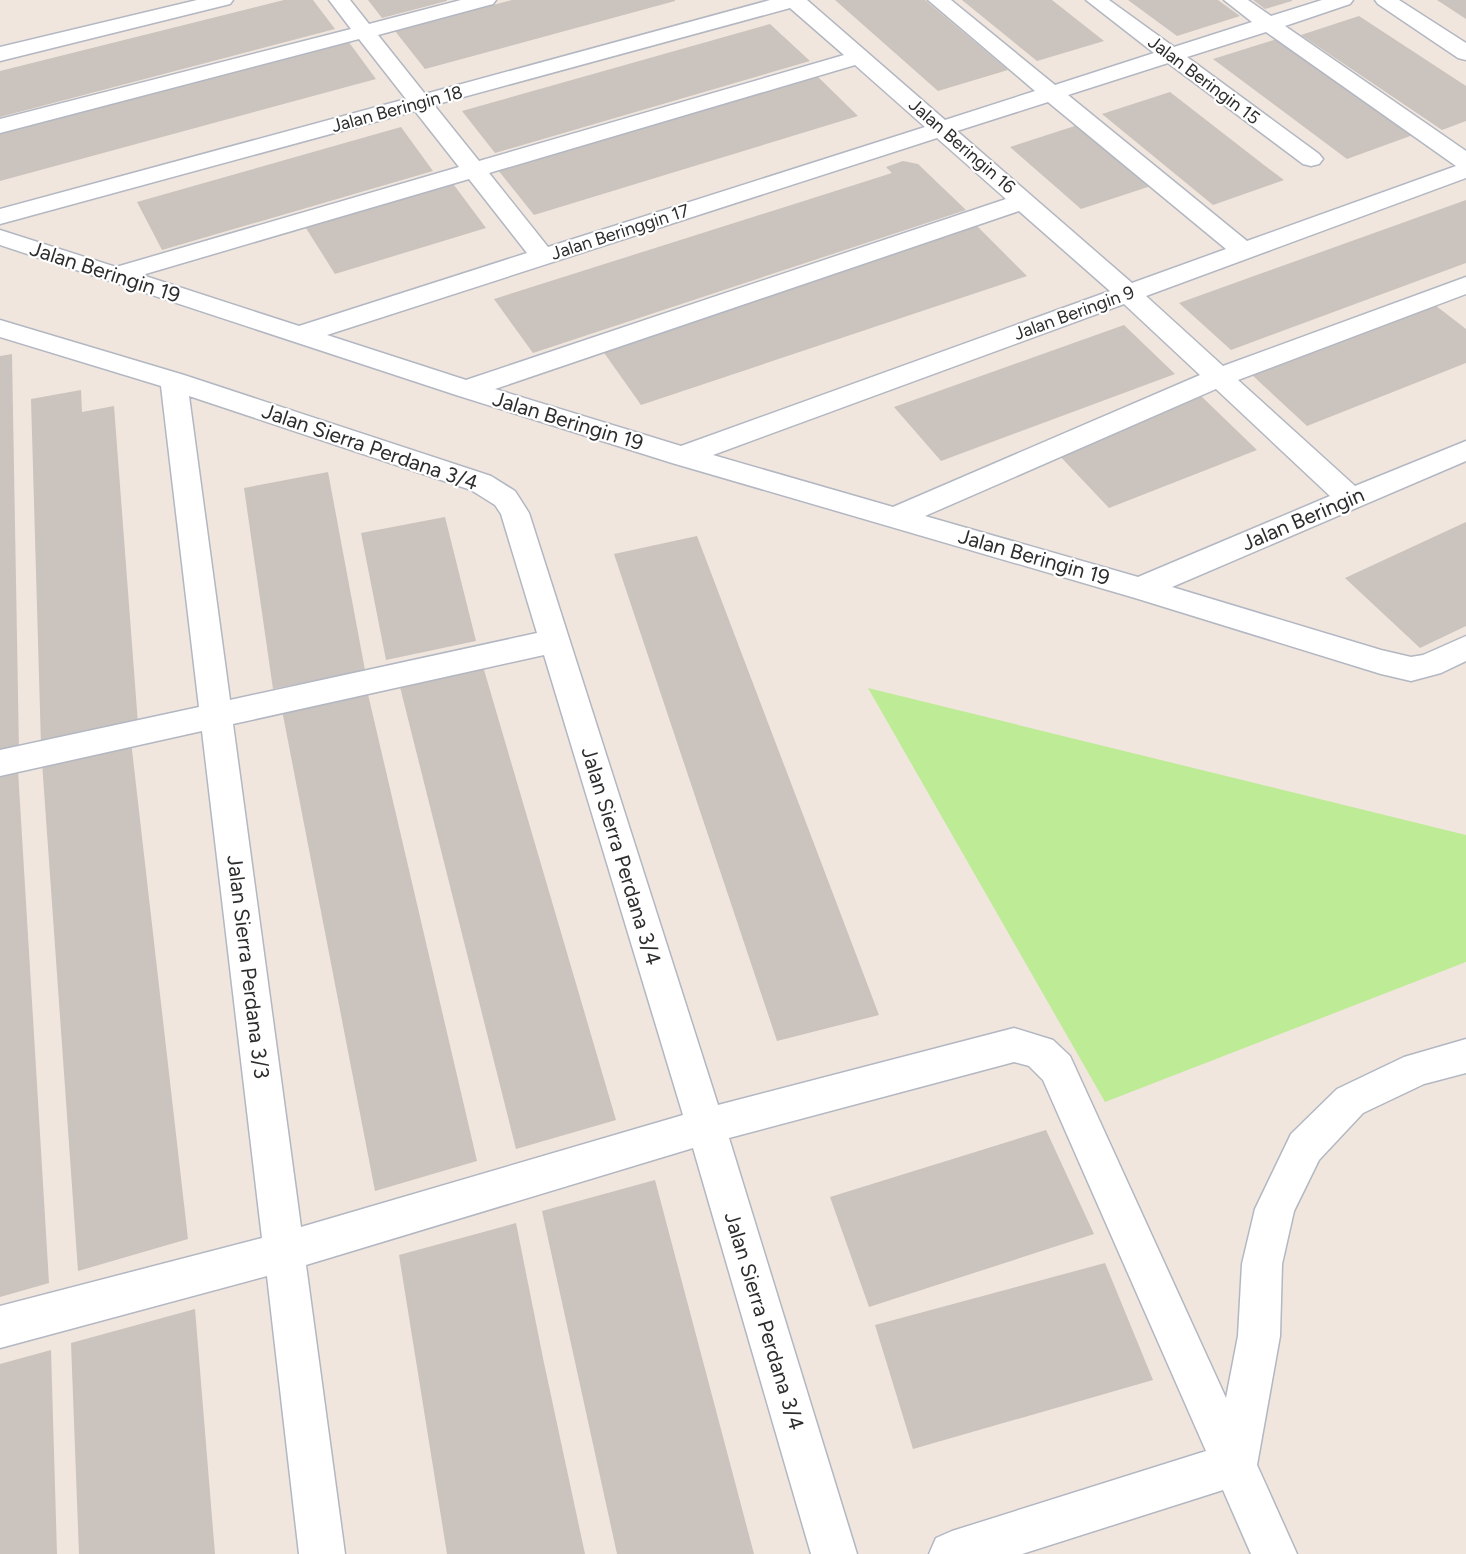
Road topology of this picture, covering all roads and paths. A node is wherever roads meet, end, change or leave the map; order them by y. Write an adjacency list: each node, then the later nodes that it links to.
1 (223, 0): 13 (street)
2 (339, 0): 11 (street)
3 (486, 0): 11 (street)
4 (794, 0): 15 (street, Jalan Beringin 16); 17 (street, Jalan Beringin 18)
5 (938, 0): 16 (street)
6 (1096, 0): 14 (street, Jalan Beringin 15)
7 (1234, 0): 10 (street)
8 (1343, 0): 10 (street, Jalan Beringgin 17)
9 (1385, 0): 12 (street)
10 (1268, 24): 14 (street, Jalan Beringgin 17); 21 (street)
11 (365, 32): 17 (street); 18 (street)
12 (1466, 53)
13 (0, 54)
14 (1172, 55): 16 (street, Jalan Beringgin 17); 20 (street, Jalan Beringin 15)
15 (860, 57): 19 (street, Jalan Beringin 16); 22 (street)
16 (1052, 94): 19 (street, Jalan Beringgin 17); 27 (street)
17 (420, 102): 22 (street); 25 (street, Jalan Beringin 18)
18 (0, 126)
19 (943, 129): 24 (street, Jalan Beringin 16); 28 (street, Jalan Beringgin 17)
20 (1311, 159)
21 (1466, 162)
22 (474, 170): 28 (street); 29 (street)
23 (1466, 170): 27 (street, Jalan Beringin 9)
24 (1024, 201): 31 (street, Jalan Beringin 16); 36 (street)
25 (0, 217)
26 (0, 237): 29 (street, Jalan Beringin 19)
27 (1244, 251): 31 (street, Jalan Beringin 9)
28 (543, 256): 33 (street, Jalan Beringgin 17)
29 (115, 275): 33 (street, Jalan Beringin 19)
30 (1466, 285): 34 (street)
31 (1128, 293): 34 (street, Jalan Beringin 16); 38 (street, Jalan Beringin 9)
32 (0, 328): 35 (street, Jalan Sierra Perdana 3/4)
33 (298, 335): 36 (street, Jalan Beringin 19)
34 (1219, 377): 39 (street, Jalan Beringin 16); 40 (street)
35 (174, 381): 42 (street, Jalan Sierra Perdana 3/4); 44 (street, Jalan Sierra Perdana 3/3)
36 (466, 389): 38 (street, Jalan Beringin 19)
37 (1466, 450): 39 (street, Jalan Beringin)
38 (682, 456): 40 (street, Jalan Beringin 19)
39 (1351, 499): 41 (street, Jalan Beringin)
40 (894, 518): 41 (street, Jalan Beringin 19)
41 (1140, 588): 43 (street, Jalan Beringin 19)
42 (554, 641): 44 (street); 47 (street, Jalan Sierra Perdana 3/4)
43 (1466, 648)
44 (216, 716): 45 (street); 48 (street, Jalan Sierra Perdana 3/3)
45 (0, 763)
46 (1466, 1056): 50 (street)
47 (705, 1126): 48 (street); 50 (street); 52 (street, Jalan Sierra Perdana 3/4)
48 (284, 1251): 49 (street); 51 (street, Jalan Sierra Perdana 3/3)
49 (0, 1327)
50 (1235, 1464): 53 (street); 54 (street)
51 (322, 1554)
52 (834, 1554)
53 (952, 1554)
54 (1274, 1554)

